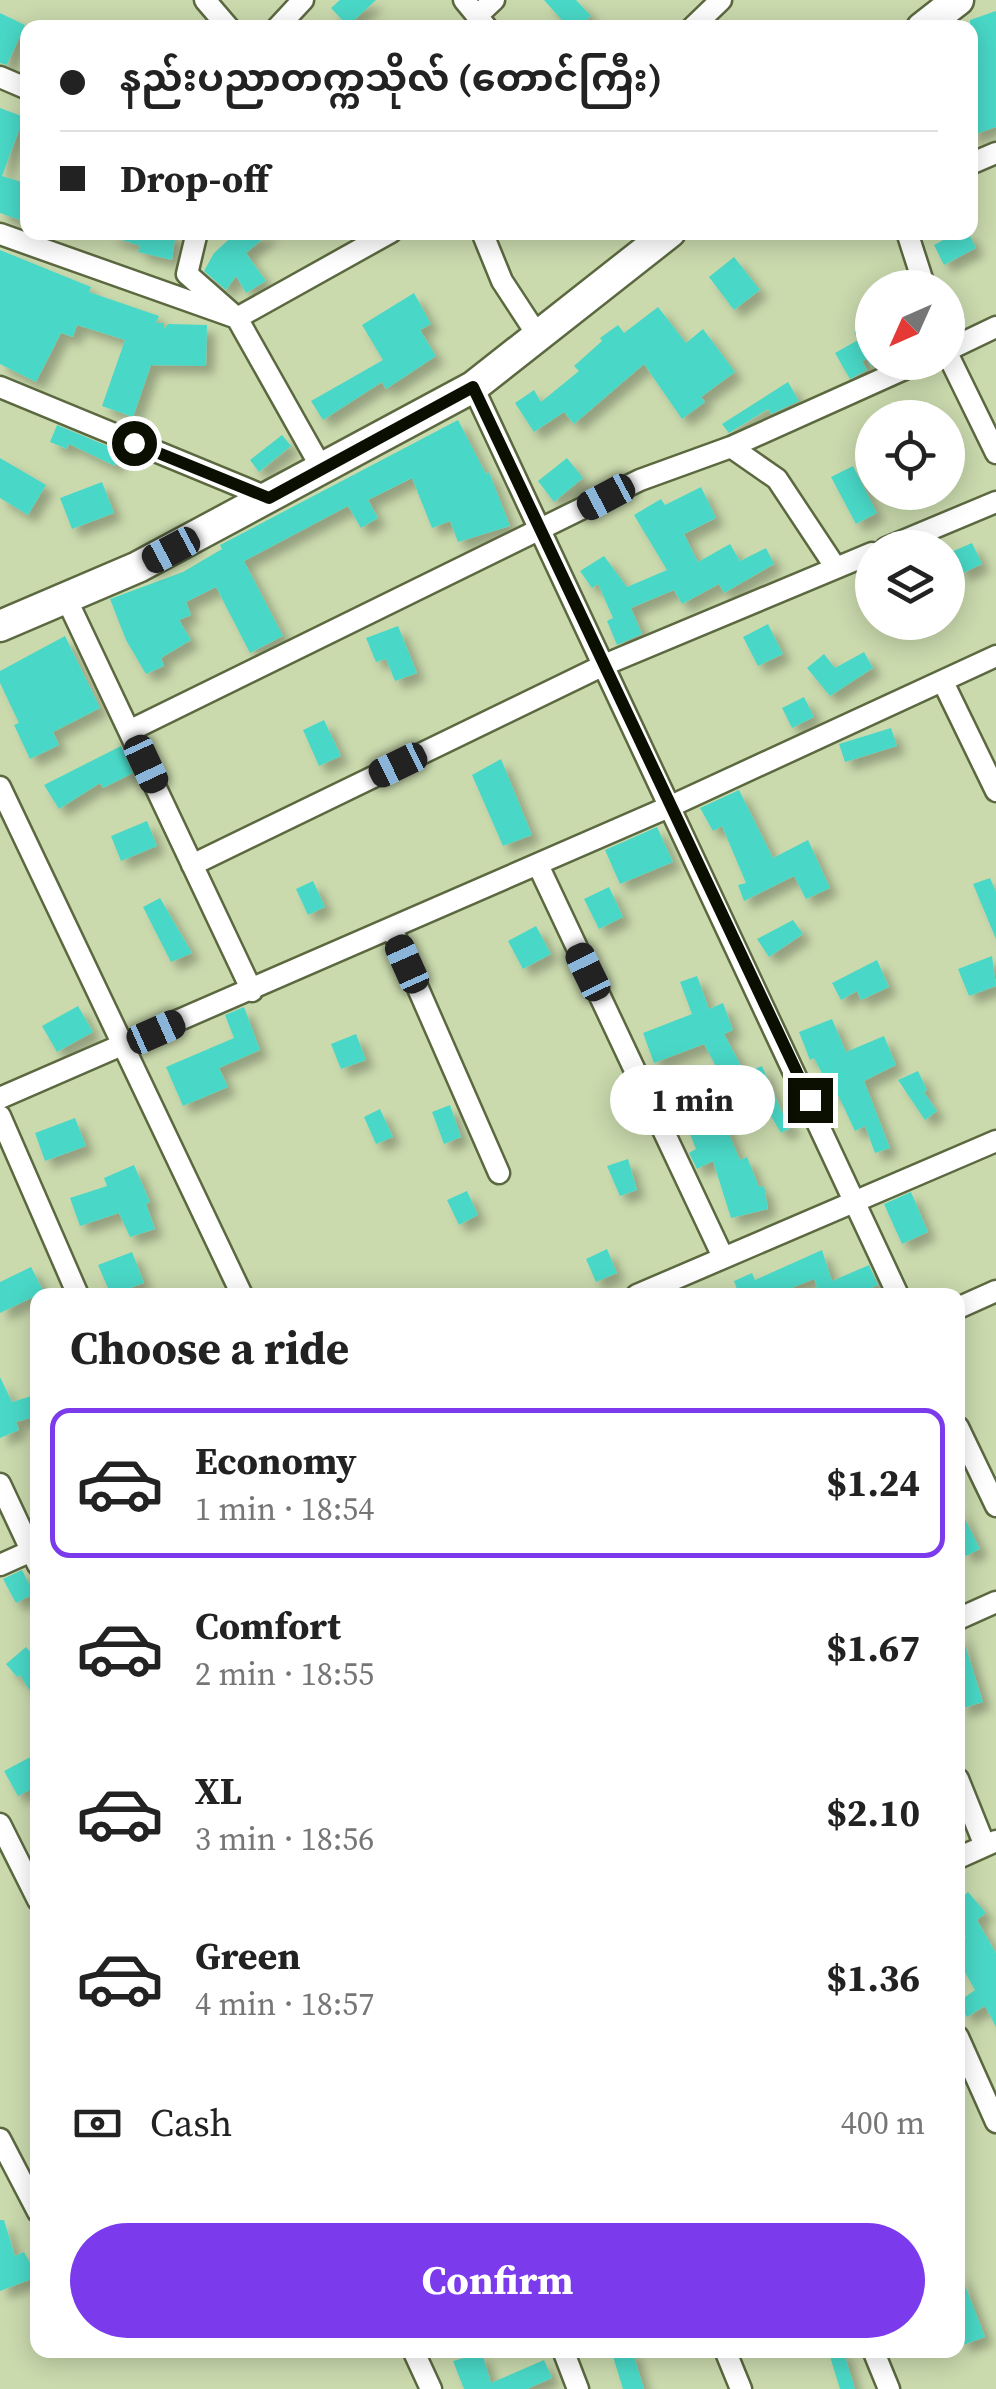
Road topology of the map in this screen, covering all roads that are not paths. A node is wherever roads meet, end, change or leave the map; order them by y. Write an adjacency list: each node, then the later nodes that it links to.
1 (204, 0): 7 (street)
2 (303, 0): 8 (street)
3 (494, 0): 6 (street)
4 (720, 0): 9 (street)
5 (958, 0): 10 (main road)
6 (476, 14)
7 (222, 20)
8 (284, 20)
9 (700, 20)
10 (932, 20)
11 (0, 234): 18 (street)
12 (195, 240): 18 (street)
13 (376, 240): 18 (street)
14 (485, 240): 20 (street)
15 (657, 240): 20 (main road)
16 (909, 240): 17 (street)
17 (919, 270)
18 (237, 318): 28 (street)
19 (996, 327): 21 (street)
20 (538, 336): 25 (main road)
21 (965, 344)
22 (880, 380): 26 (street)
23 (961, 380): 27 (street)
24 (0, 387): 29 (street)
25 (473, 387): 28 (main road); 32 (street)
26 (731, 447): 32 (street); 34 (street)
27 (996, 454)
28 (322, 468): 29 (main road)
29 (269, 498): 35 (main road)
30 (996, 502): 31 (street)
31 (929, 530)
32 (539, 532): 38 (street); 40 (street)
33 (855, 560): 34 (street)
34 (836, 568): 38 (street)
35 (66, 598): 36 (main road); 40 (street)
36 (0, 626)
37 (996, 656): 39 (street)
38 (604, 665): 43 (street); 45 (street)
39 (943, 682): 42 (street); 43 (street)
40 (131, 730): 45 (street)
41 (0, 787): 48 (street)
42 (996, 791)
43 (671, 806): 44 (street); 53 (street)
44 (538, 864): 46 (street); 54 (street)
45 (192, 865): 47 (street)
46 (392, 929): 47 (street); 52 (street)
47 (252, 991): 48 (street)
48 (124, 1046): 49 (street); 56 (street)
49 (0, 1098)
50 (0, 1116): 55 (street)
51 (996, 1140): 53 (street)
52 (499, 1173)
53 (854, 1199): 54 (street); 58 (street)
54 (723, 1257): 57 (street)
55 (75, 1288)
56 (239, 1288)
57 (653, 1288)
58 (895, 1288)
59 (996, 1292): 60 (street)
60 (965, 1305)
61 (966, 1462): 63 (street)
62 (0, 1484): 64 (street)
63 (996, 1506)
64 (30, 1545)
65 (30, 1557): 66 (street)
66 (0, 1566)
67 (996, 1602): 68 (street)
68 (965, 1616)
69 (965, 1793): 71 (street)
70 (0, 1824): 73 (street)
71 (990, 1843): 72 (street)
72 (965, 1855)
73 (30, 1884)
74 (965, 2053): 75 (street)
75 (996, 2122)
76 (0, 2139): 77 (street)
77 (30, 2197)
78 (417, 2358): 82 (street)
79 (566, 2358): 83 (street)
80 (727, 2358): 84 (street)
81 (876, 2358): 85 (street)
82 (431, 2389)
83 (578, 2389)
84 (741, 2389)
85 (889, 2389)

